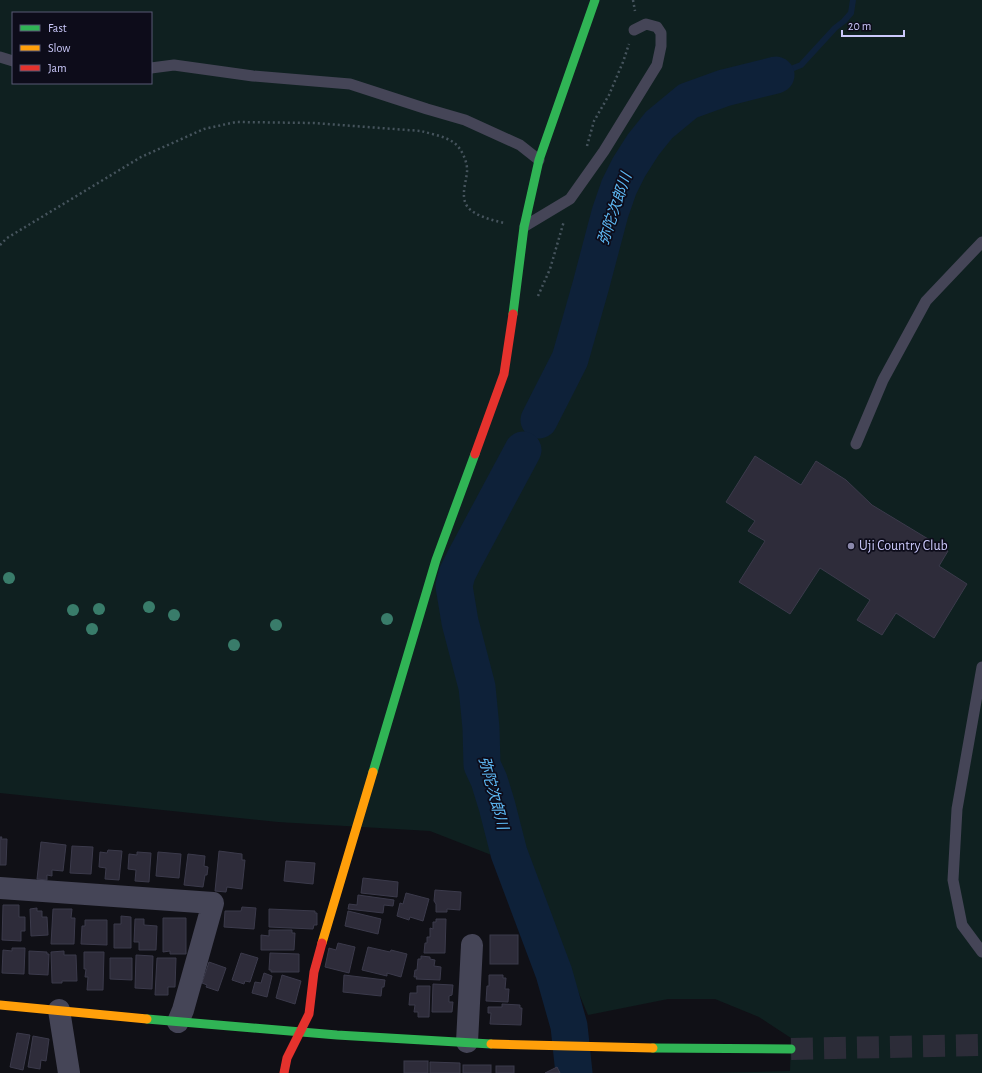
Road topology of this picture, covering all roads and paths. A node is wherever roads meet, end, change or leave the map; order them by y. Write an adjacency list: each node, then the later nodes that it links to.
1 (595, 0): 6 (street)
2 (634, 30): 7 (lane)
3 (0, 57): 4 (lane)
4 (12, 61)
5 (152, 68): 6 (lane)
6 (539, 160): 7 (street)
7 (524, 227): 9 (path); 18 (street)
8 (982, 242): 10 (lane)
9 (0, 245)
10 (856, 444)
11 (982, 667): 14 (lane)
12 (0, 888): 17 (street)
13 (472, 945): 19 (street)
14 (982, 952)
15 (0, 1005): 16 (street)
16 (59, 1010): 17 (street); 21 (street)
17 (178, 1022): 18 (street)
18 (299, 1032): 19 (street); 22 (street)
19 (467, 1042): 20 (street)
20 (791, 1049)
21 (69, 1073)
22 (284, 1073)

